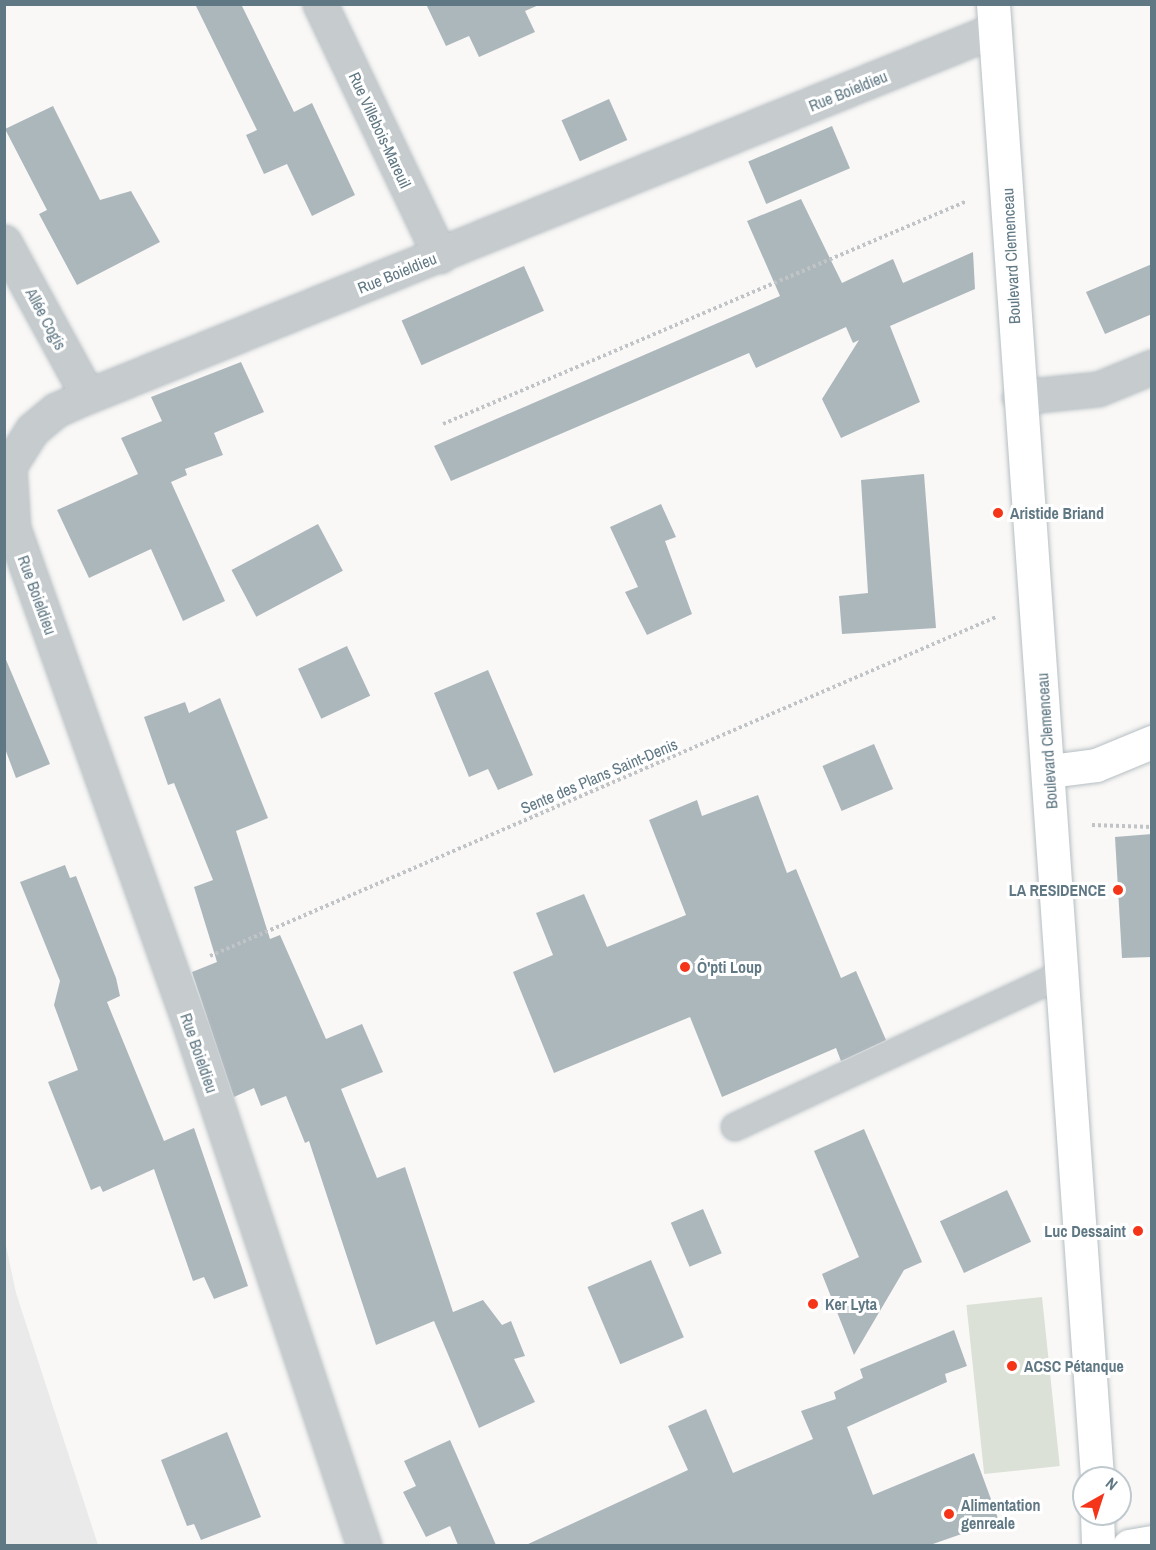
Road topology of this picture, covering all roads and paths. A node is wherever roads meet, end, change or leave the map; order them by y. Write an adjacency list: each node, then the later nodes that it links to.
1 (320, 4): 5 (street, Rue Villebois-Mareuil)
2 (994, 17): 3 (main road, Boulevard Clemenceau); 5 (street, Rue Boieldieu)
3 (1006, 184): 8 (main road, Boulevard Clemenceau); 9 (path)
4 (4, 242): 7 (street, Allée Cogis)
5 (440, 256): 7 (street, Rue Boieldieu)
6 (1152, 367): 8 (street)
7 (88, 396): 15 (street, Rue Boieldieu)
8 (1020, 397): 10 (main road, Boulevard Clemenceau)
9 (443, 424)
10 (1036, 600): 12 (main road, Boulevard Clemenceau); 15 (path, Sente des Plans Saint-Denis)
11 (1152, 741): 12 (main road)
12 (1050, 771): 13 (main road, Boulevard Clemenceau)
13 (1053, 823): 14 (path); 16 (main road, Boulevard Clemenceau)
14 (1152, 827)
15 (171, 973): 21 (street, Rue Boieldieu)
16 (1063, 974): 17 (lane); 18 (main road, Boulevard Clemenceau)
17 (735, 1127)
18 (1096, 1466)
19 (1097, 1526): 22 (main road)
20 (1152, 1542): 23 (main road)
21 (364, 1545)
22 (1098, 1545)
23 (1129, 1545)

